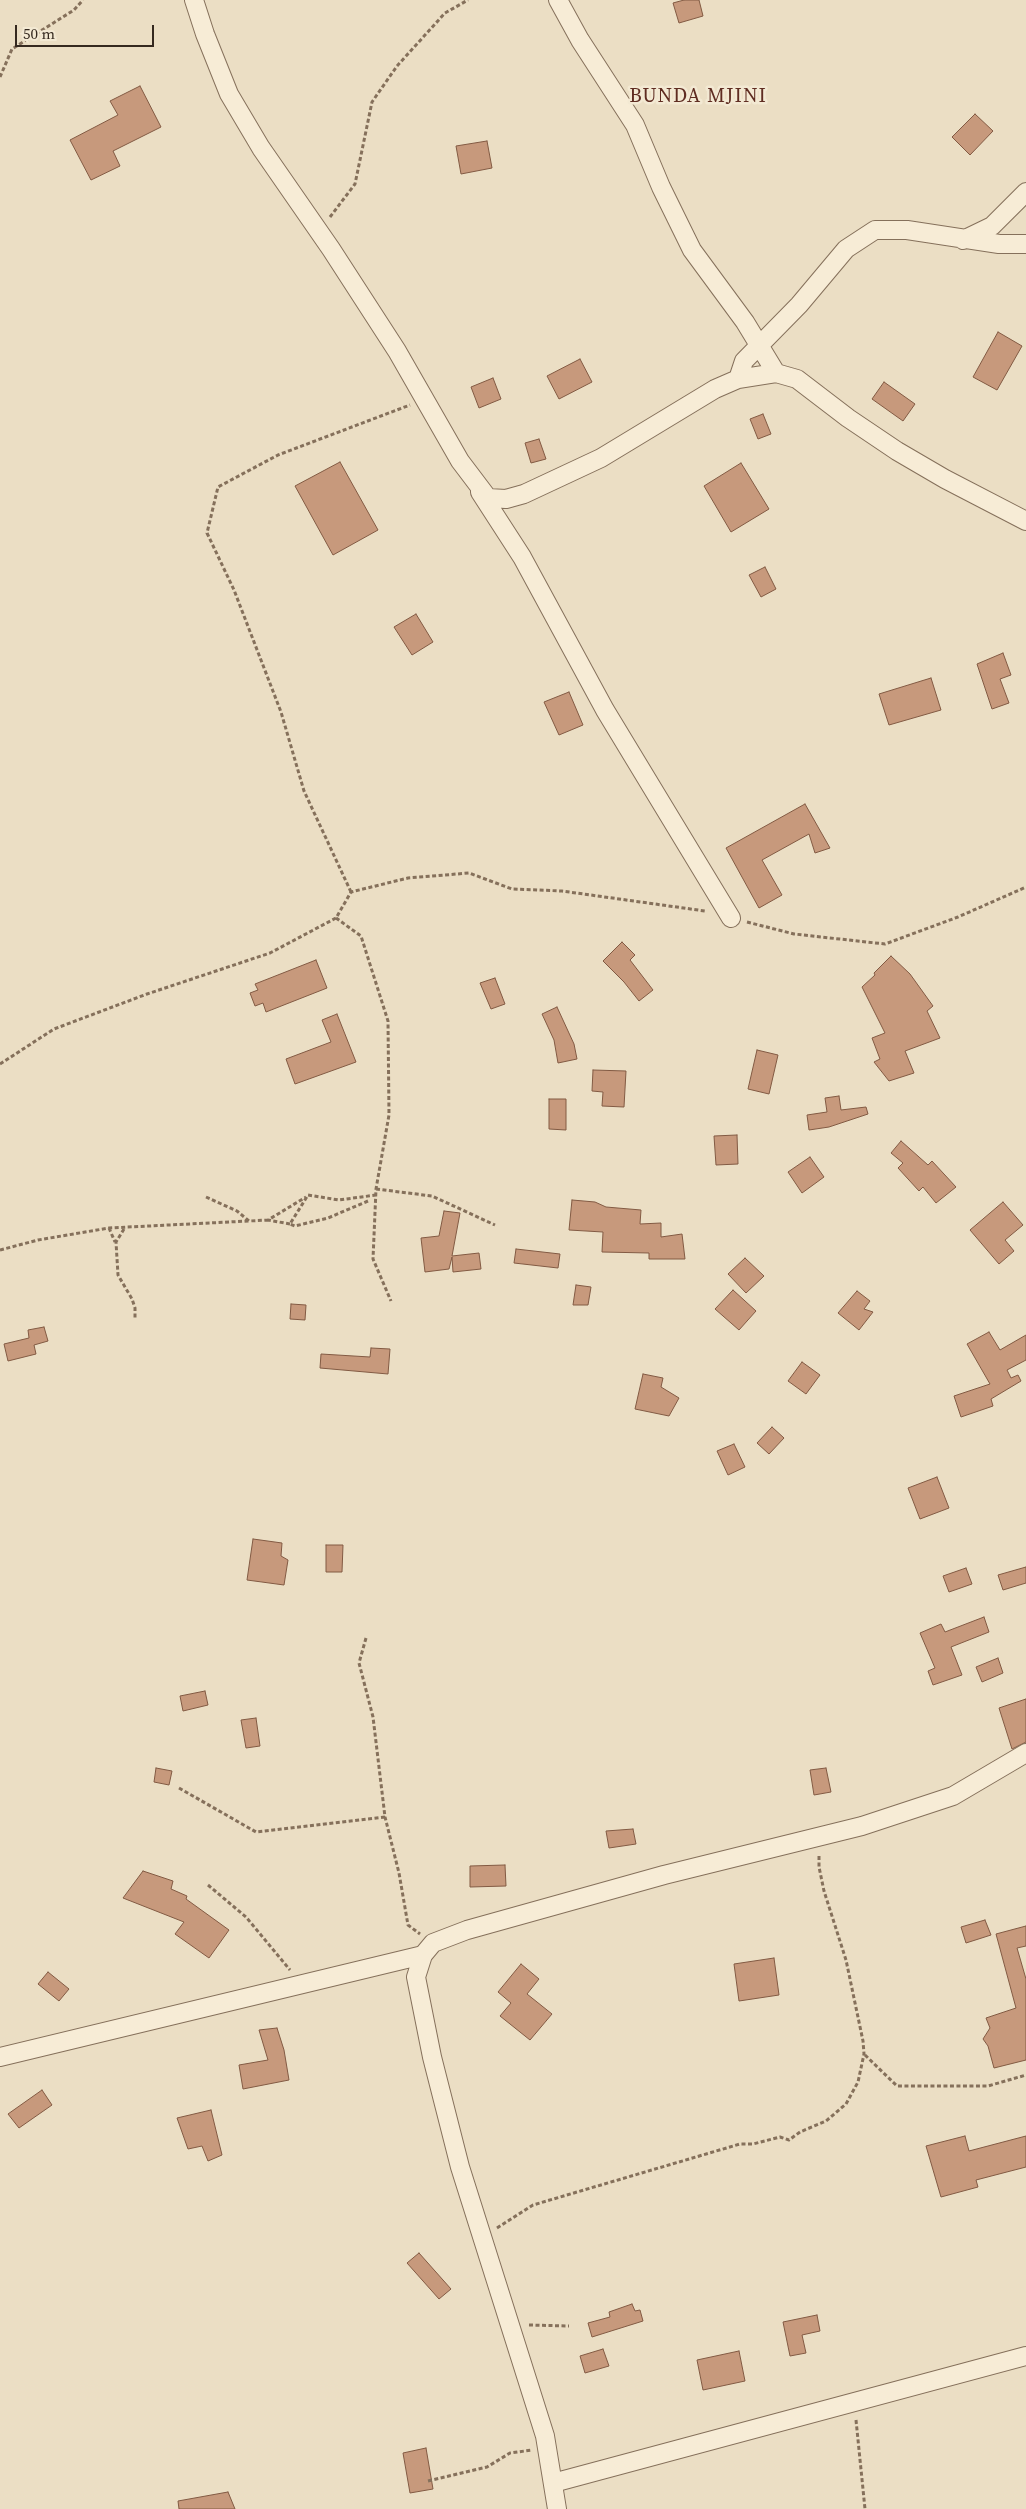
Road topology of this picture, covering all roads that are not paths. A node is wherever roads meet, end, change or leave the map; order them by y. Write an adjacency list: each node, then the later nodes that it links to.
1 (194, 0): 9 (street)
2 (558, 0): 6 (street)
3 (1026, 192): 4 (street)
4 (963, 240): 5 (street); 6 (street)
5 (1026, 244)
6 (759, 345): 7 (street); 8 (street)
7 (776, 373): 8 (street); 10 (street)
8 (738, 379): 9 (street)
9 (465, 469): 11 (street)
10 (1026, 521)
11 (731, 918)
12 (1026, 1753): 13 (street)
13 (428, 1949): 14 (street); 16 (street)
14 (0, 2057)
15 (1026, 2356): 16 (street)
16 (553, 2484): 17 (street)
17 (557, 2509)

